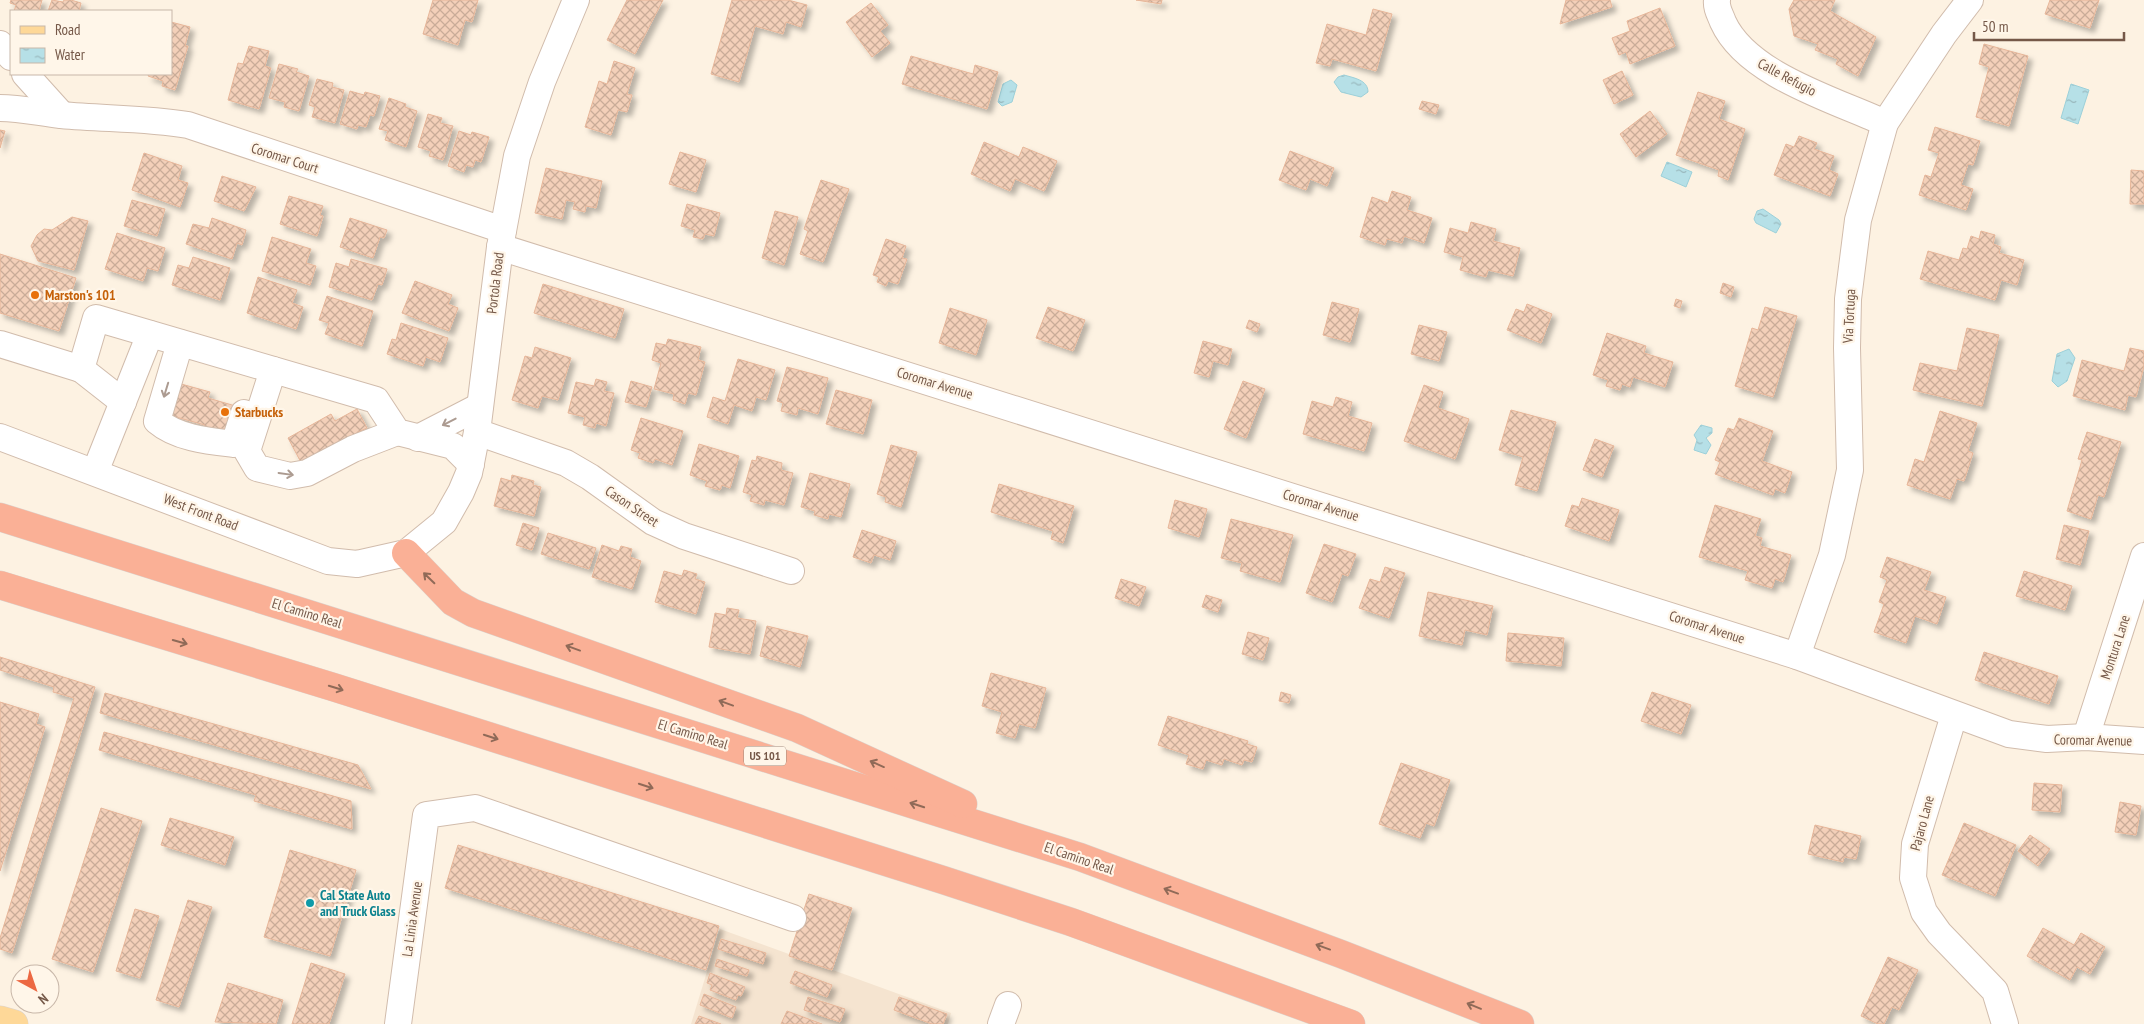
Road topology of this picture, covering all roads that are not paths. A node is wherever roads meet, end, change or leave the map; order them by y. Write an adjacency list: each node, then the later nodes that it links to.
1 (576, 0): 10 (street, Portola Road)
2 (1717, 0): 9 (street, Calle Refugio)
3 (1970, 0): 9 (street, Via Tortuga)
4 (0, 44): 5 (street)
5 (10, 56)
6 (26, 75): 8 (street)
7 (0, 108): 8 (street, Coromar Court)
8 (62, 115): 10 (street, Coromar Court)
9 (1885, 124): 30 (street, Via Tortuga)
10 (501, 238): 17 (street, Portola Road); 30 (street, Coromar Avenue)
11 (150, 334): 12 (street); 15 (street); 16 (street)
12 (180, 343): 14 (street); 14 (street, one-way to 14)
13 (0, 344): 15 (street)
14 (265, 367): 19 (street); 19 (street, one-way to 19)
15 (81, 369): 16 (street)
16 (123, 402): 22 (street)
17 (480, 406): 18 (street, Portola Road); 19 (street, one-way to 19)
18 (477, 432): 21 (street, Portola Road); 26 (street, Cason Street)
19 (408, 435): 21 (street)
20 (0, 436): 22 (street, West Front Road)
21 (471, 464): 24 (street, Portola Road)
22 (95, 472): 24 (street, West Front Road)
23 (0, 517): 34 (highway, El Camino Real / US 101, one-way to 23)
24 (406, 553): 34 (highway, one-way to 24)
25 (2144, 556): 32 (street, Montura Lane)
26 (791, 571)
27 (0, 586): 29 (highway)
28 (0, 601): 29 (highway)
29 (147, 632): 39 (highway, one-way to 39)
30 (1797, 656): 31 (street, Coromar Avenue)
31 (1954, 715): 32 (street, Coromar Avenue); 41 (street, Pajaro Lane)
32 (2086, 737): 33 (street, Coromar Avenue)
33 (2144, 741)
34 (1080, 857): 40 (highway, El Camino Real / US 101, one-way to 34)
35 (793, 918): 38 (street, La Linia Avenue)
36 (0, 1020): 37 (main road)
37 (14, 1024)
38 (398, 1024)
39 (1351, 1024)
40 (1520, 1024)
41 (2005, 1024)

